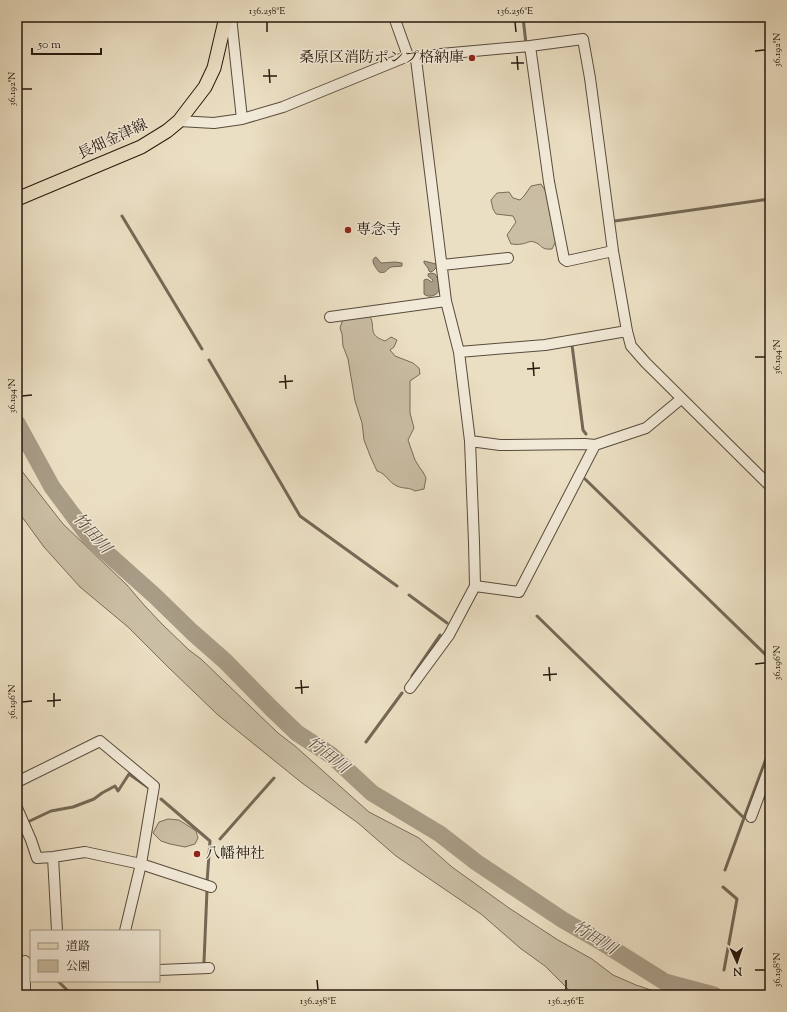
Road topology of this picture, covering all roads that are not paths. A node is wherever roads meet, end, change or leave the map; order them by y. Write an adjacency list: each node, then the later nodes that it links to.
1 (226, 17): 7 (main road, 長畑金津線)
2 (231, 17): 6 (street)
3 (394, 17): 5 (street)
4 (530, 46): 5 (street); 9 (street); 9 (street)
5 (412, 58): 6 (street); 11 (street)
6 (242, 119): 7 (street)
7 (179, 121): 8 (main road, 長畑金津線)
8 (17, 199)
9 (613, 252): 14 (street)
10 (508, 258): 11 (street)
11 (442, 265): 12 (street)
12 (446, 301): 13 (street); 15 (street)
13 (330, 317)
14 (627, 331): 15 (street); 16 (street)
15 (459, 352): 17 (street)
16 (681, 398): 18 (street); 19 (street)
17 (470, 441): 18 (street); 20 (street)
18 (594, 445): 20 (street)
19 (770, 486)
20 (475, 586): 21 (street)
21 (410, 688)
22 (770, 766): 25 (street)
23 (17, 782): 27 (street)
24 (17, 808): 26 (street)
25 (751, 817)
26 (53, 857): 27 (street); 29 (street)
27 (141, 864): 28 (street); 30 (street)
28 (211, 887)
29 (57, 930)
30 (125, 930)
31 (24, 960): 34 (street)
32 (209, 968): 33 (street)
33 (160, 970)
34 (26, 995)

